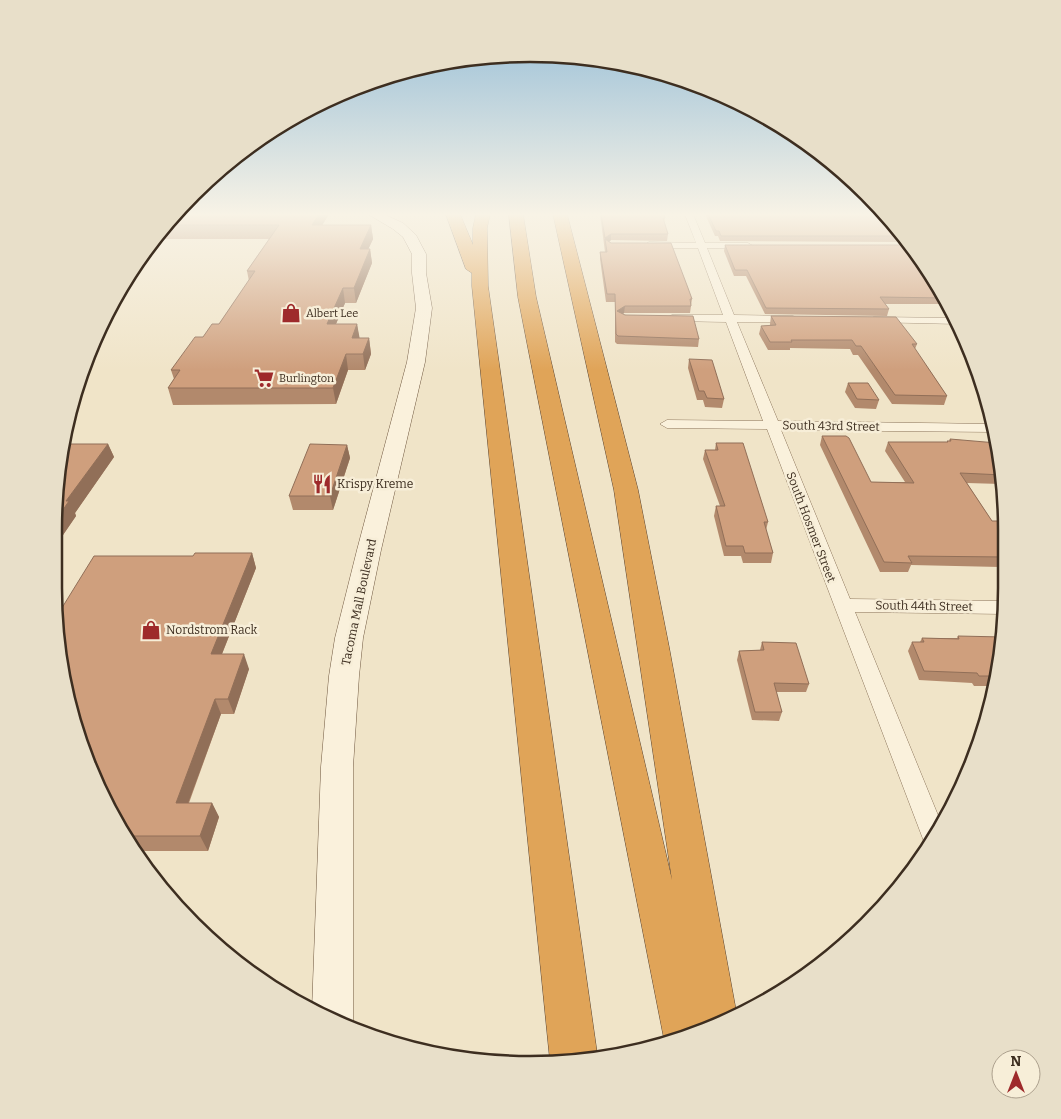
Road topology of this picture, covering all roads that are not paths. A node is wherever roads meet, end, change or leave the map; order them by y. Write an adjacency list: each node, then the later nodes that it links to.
1 (419, 266): 21 (street, Tacoma Mall Boulevard)
2 (473, 266): 8 (highway)
3 (480, 266): 8 (highway)
4 (522, 266): 23 (highway)
5 (572, 266): 14 (highway)
6 (580, 266): 14 (highway)
7 (710, 266): 10 (street, South Hosmer Street)
8 (480, 286): 24 (highway)
9 (662, 318): 10 (street)
10 (730, 318): 11 (street); 16 (street, South Hosmer Street)
11 (809, 319)
12 (858, 320): 13 (street)
13 (948, 321)
14 (586, 323): 22 (highway)
15 (667, 424): 16 (street, South 43rd Street)
16 (772, 425): 17 (street, South 43rd Street); 18 (street, South Hosmer Street)
17 (987, 428)
18 (842, 605): 19 (street, South 44th Street); 20 (street, South Hosmer Street)
19 (997, 607)
20 (931, 831)
21 (332, 1012)
22 (715, 1019)
23 (684, 1031)
24 (573, 1054)

